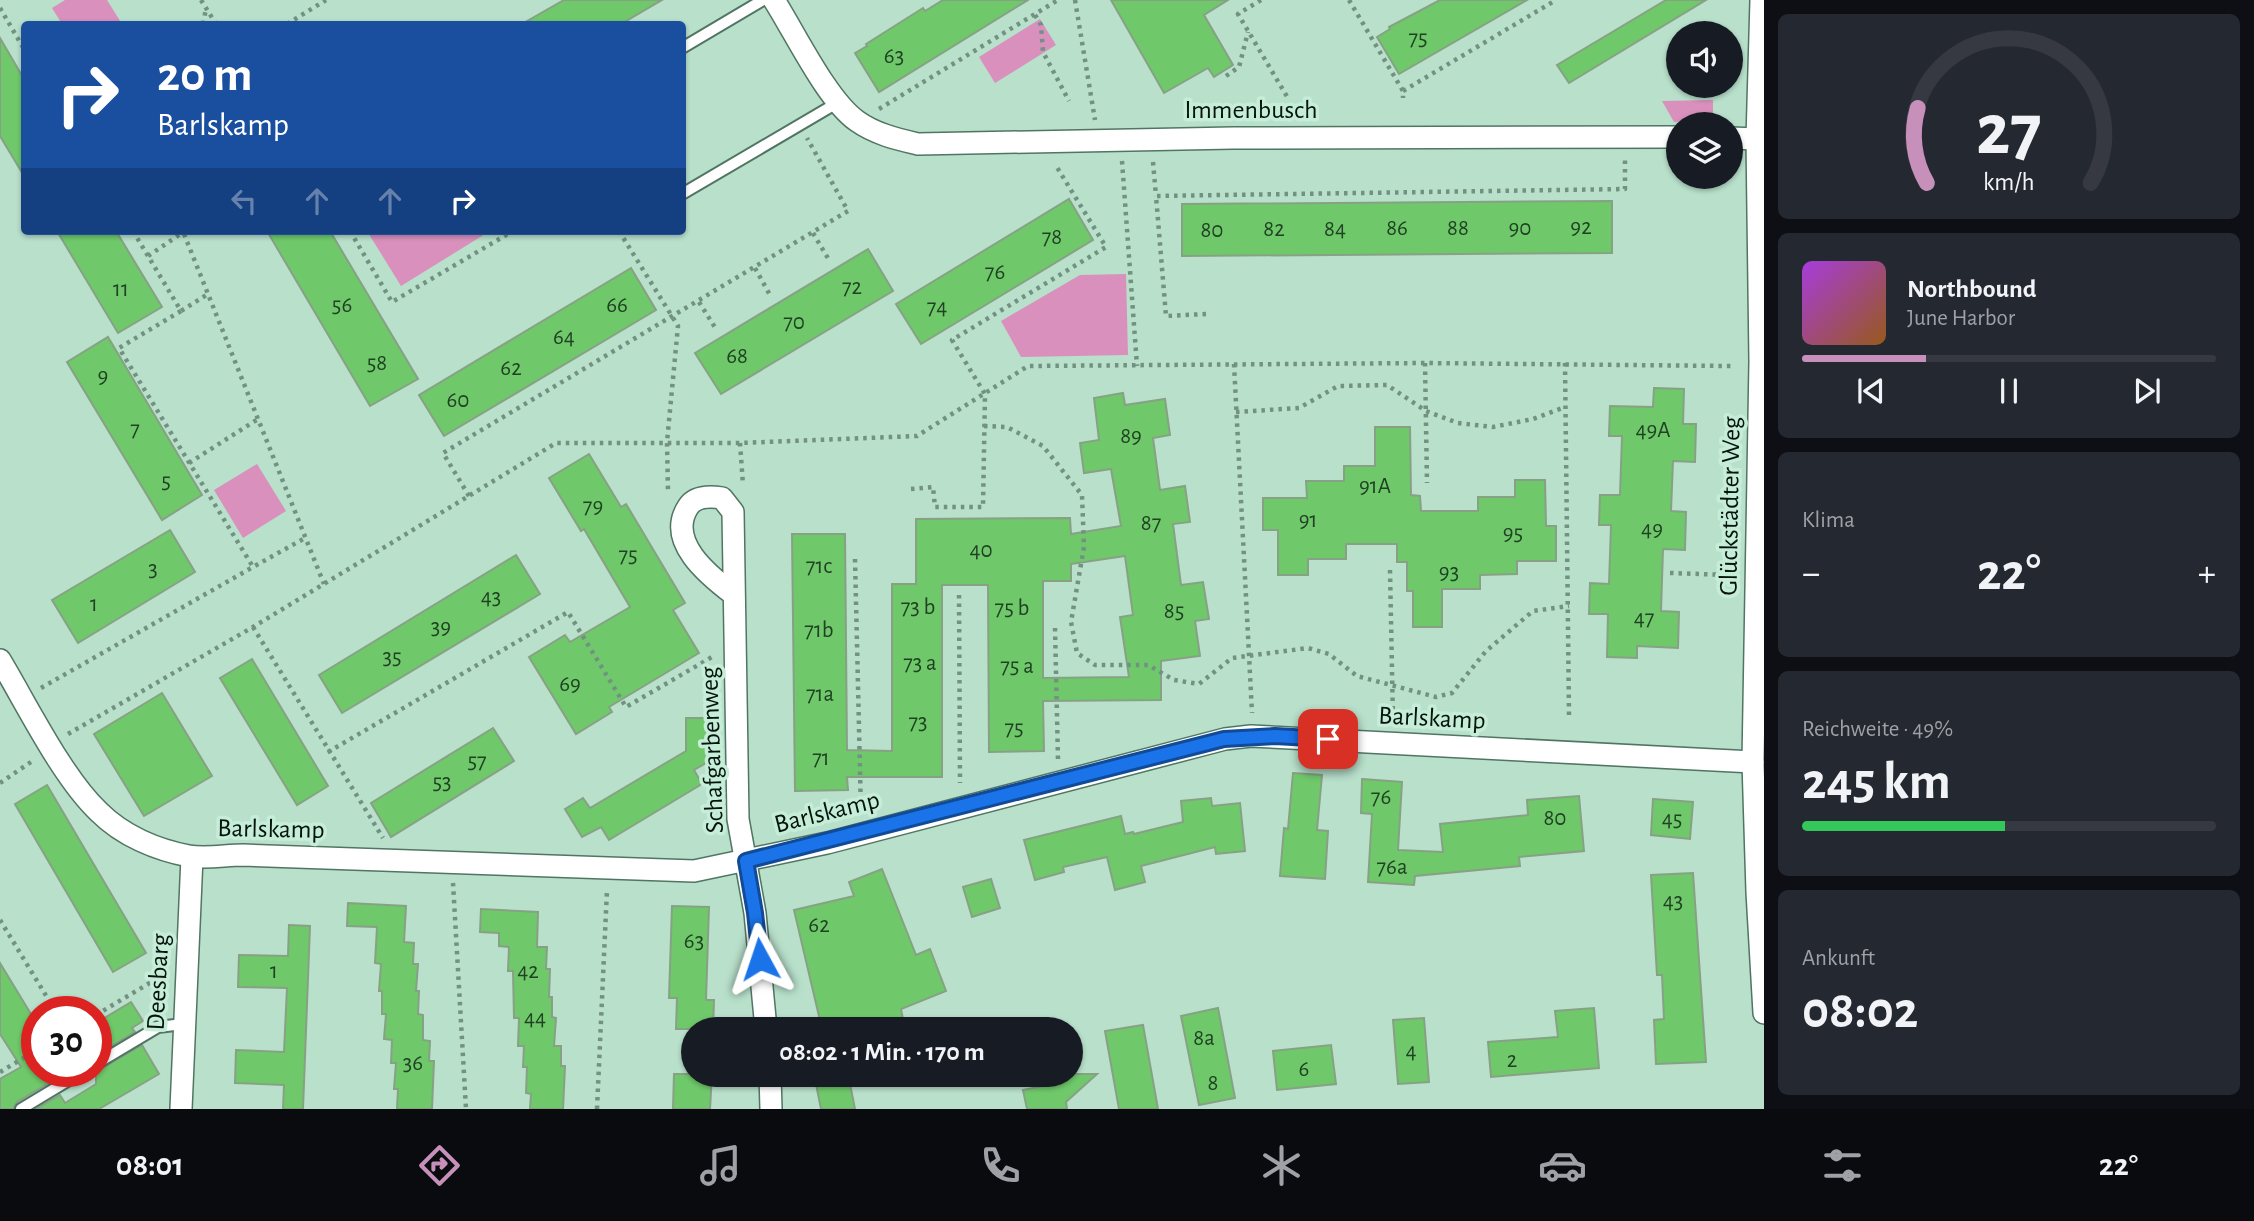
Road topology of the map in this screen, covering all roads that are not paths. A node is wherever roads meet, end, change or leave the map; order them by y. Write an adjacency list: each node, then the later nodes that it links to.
1 (763, 0): 4 (lane)
2 (774, 0): 5 (street, Immenbusch)
3 (1761, 0): 8 (street, Glückstädter Weg)
4 (686, 46)
5 (836, 103): 6 (street, Immenbusch); 9 (lane)
6 (1666, 137)
7 (1743, 138): 8 (street)
8 (1757, 139): 10 (street, Glückstädter Weg)
9 (686, 192)
10 (1760, 528): 13 (street, Glückstädter Weg)
11 (733, 594): 15 (street, Schafgarbenweg)
12 (0, 660): 14 (street, Barlskamp)
13 (1753, 762): 15 (street, Barlskamp); 16 (street, Glückstädter Weg)
14 (192, 857): 15 (street, Barlskamp); 18 (street, Deesbarg)
15 (746, 861): 17 (street, Schafgarbenweg)
16 (1764, 1013)
17 (765, 1017)
18 (183, 1024): 19 (lane); 23 (street, Deesbarg)
19 (112, 1055)
20 (57, 1087): 22 (lane)
21 (770, 1087): 24 (street)
22 (21, 1109)
23 (181, 1109)
24 (771, 1109)

